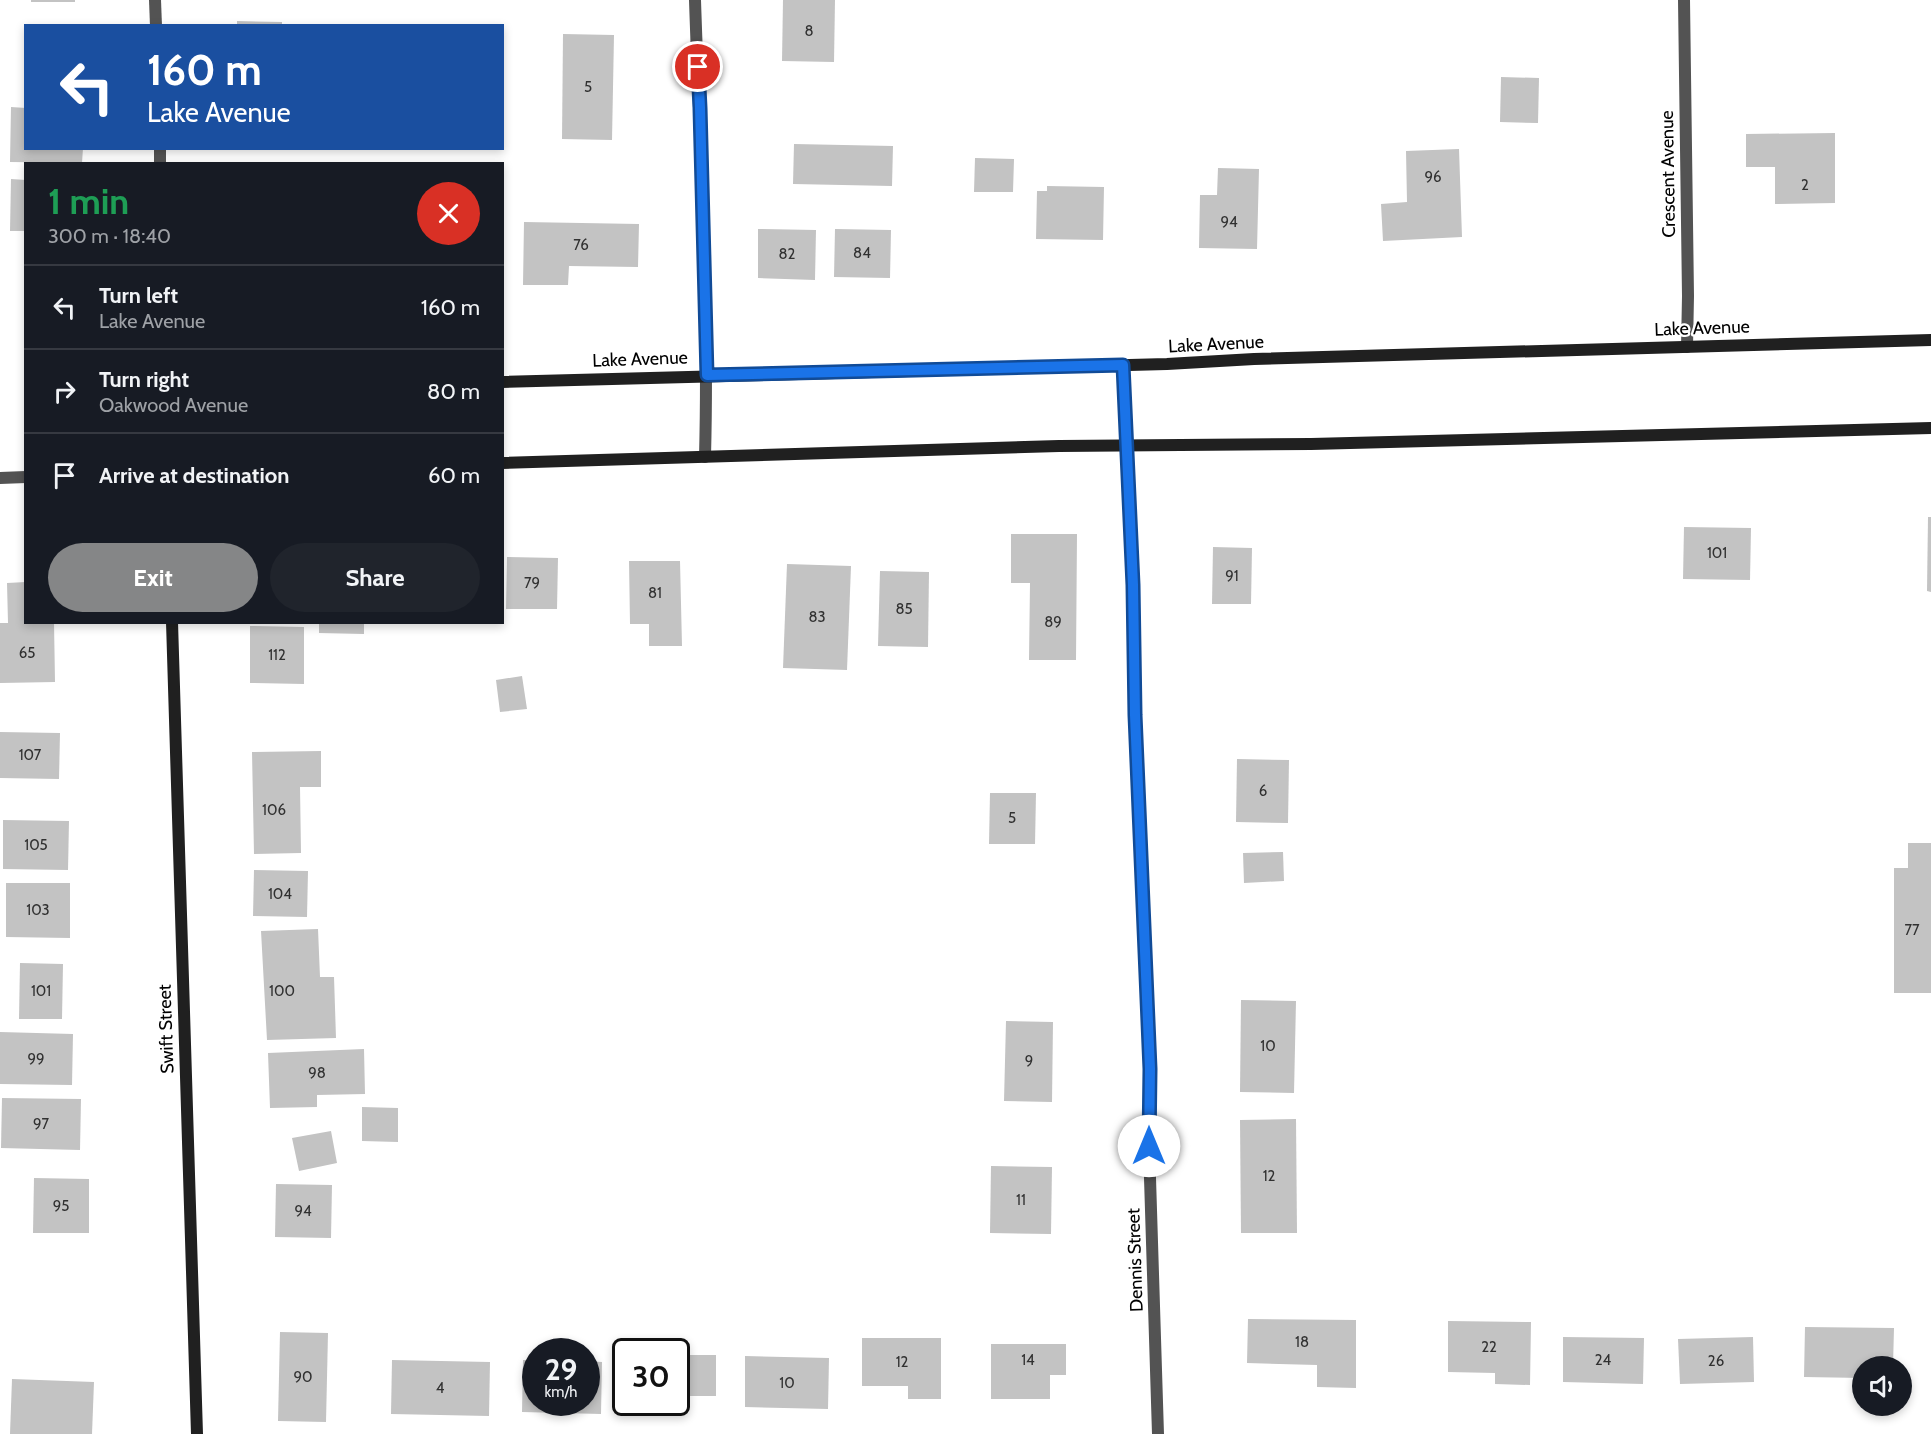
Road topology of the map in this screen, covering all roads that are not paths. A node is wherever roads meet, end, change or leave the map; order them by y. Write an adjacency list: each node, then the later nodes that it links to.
1 (155, 0): 4 (street)
2 (695, 0): 8 (street)
3 (1684, 0): 6 (street, Crescent Avenue)
4 (156, 24)
5 (1931, 340): 6 (main road, Lake Avenue)
6 (1687, 347): 7 (main road, Lake Avenue)
7 (1123, 365): 8 (main road, Lake Avenue); 11 (street, Dennis Street)
8 (707, 375): 9 (main road, Lake Avenue); 12 (street)
9 (504, 382)
10 (1931, 428): 11 (main road)
11 (1126, 447): 12 (main road); 18 (street, Dennis Street)
12 (705, 457): 13 (main road)
13 (504, 463)
14 (24, 477): 15 (street)
15 (0, 478)
16 (172, 624): 17 (main road, Swift Street)
17 (197, 1434)
18 (1158, 1434)

